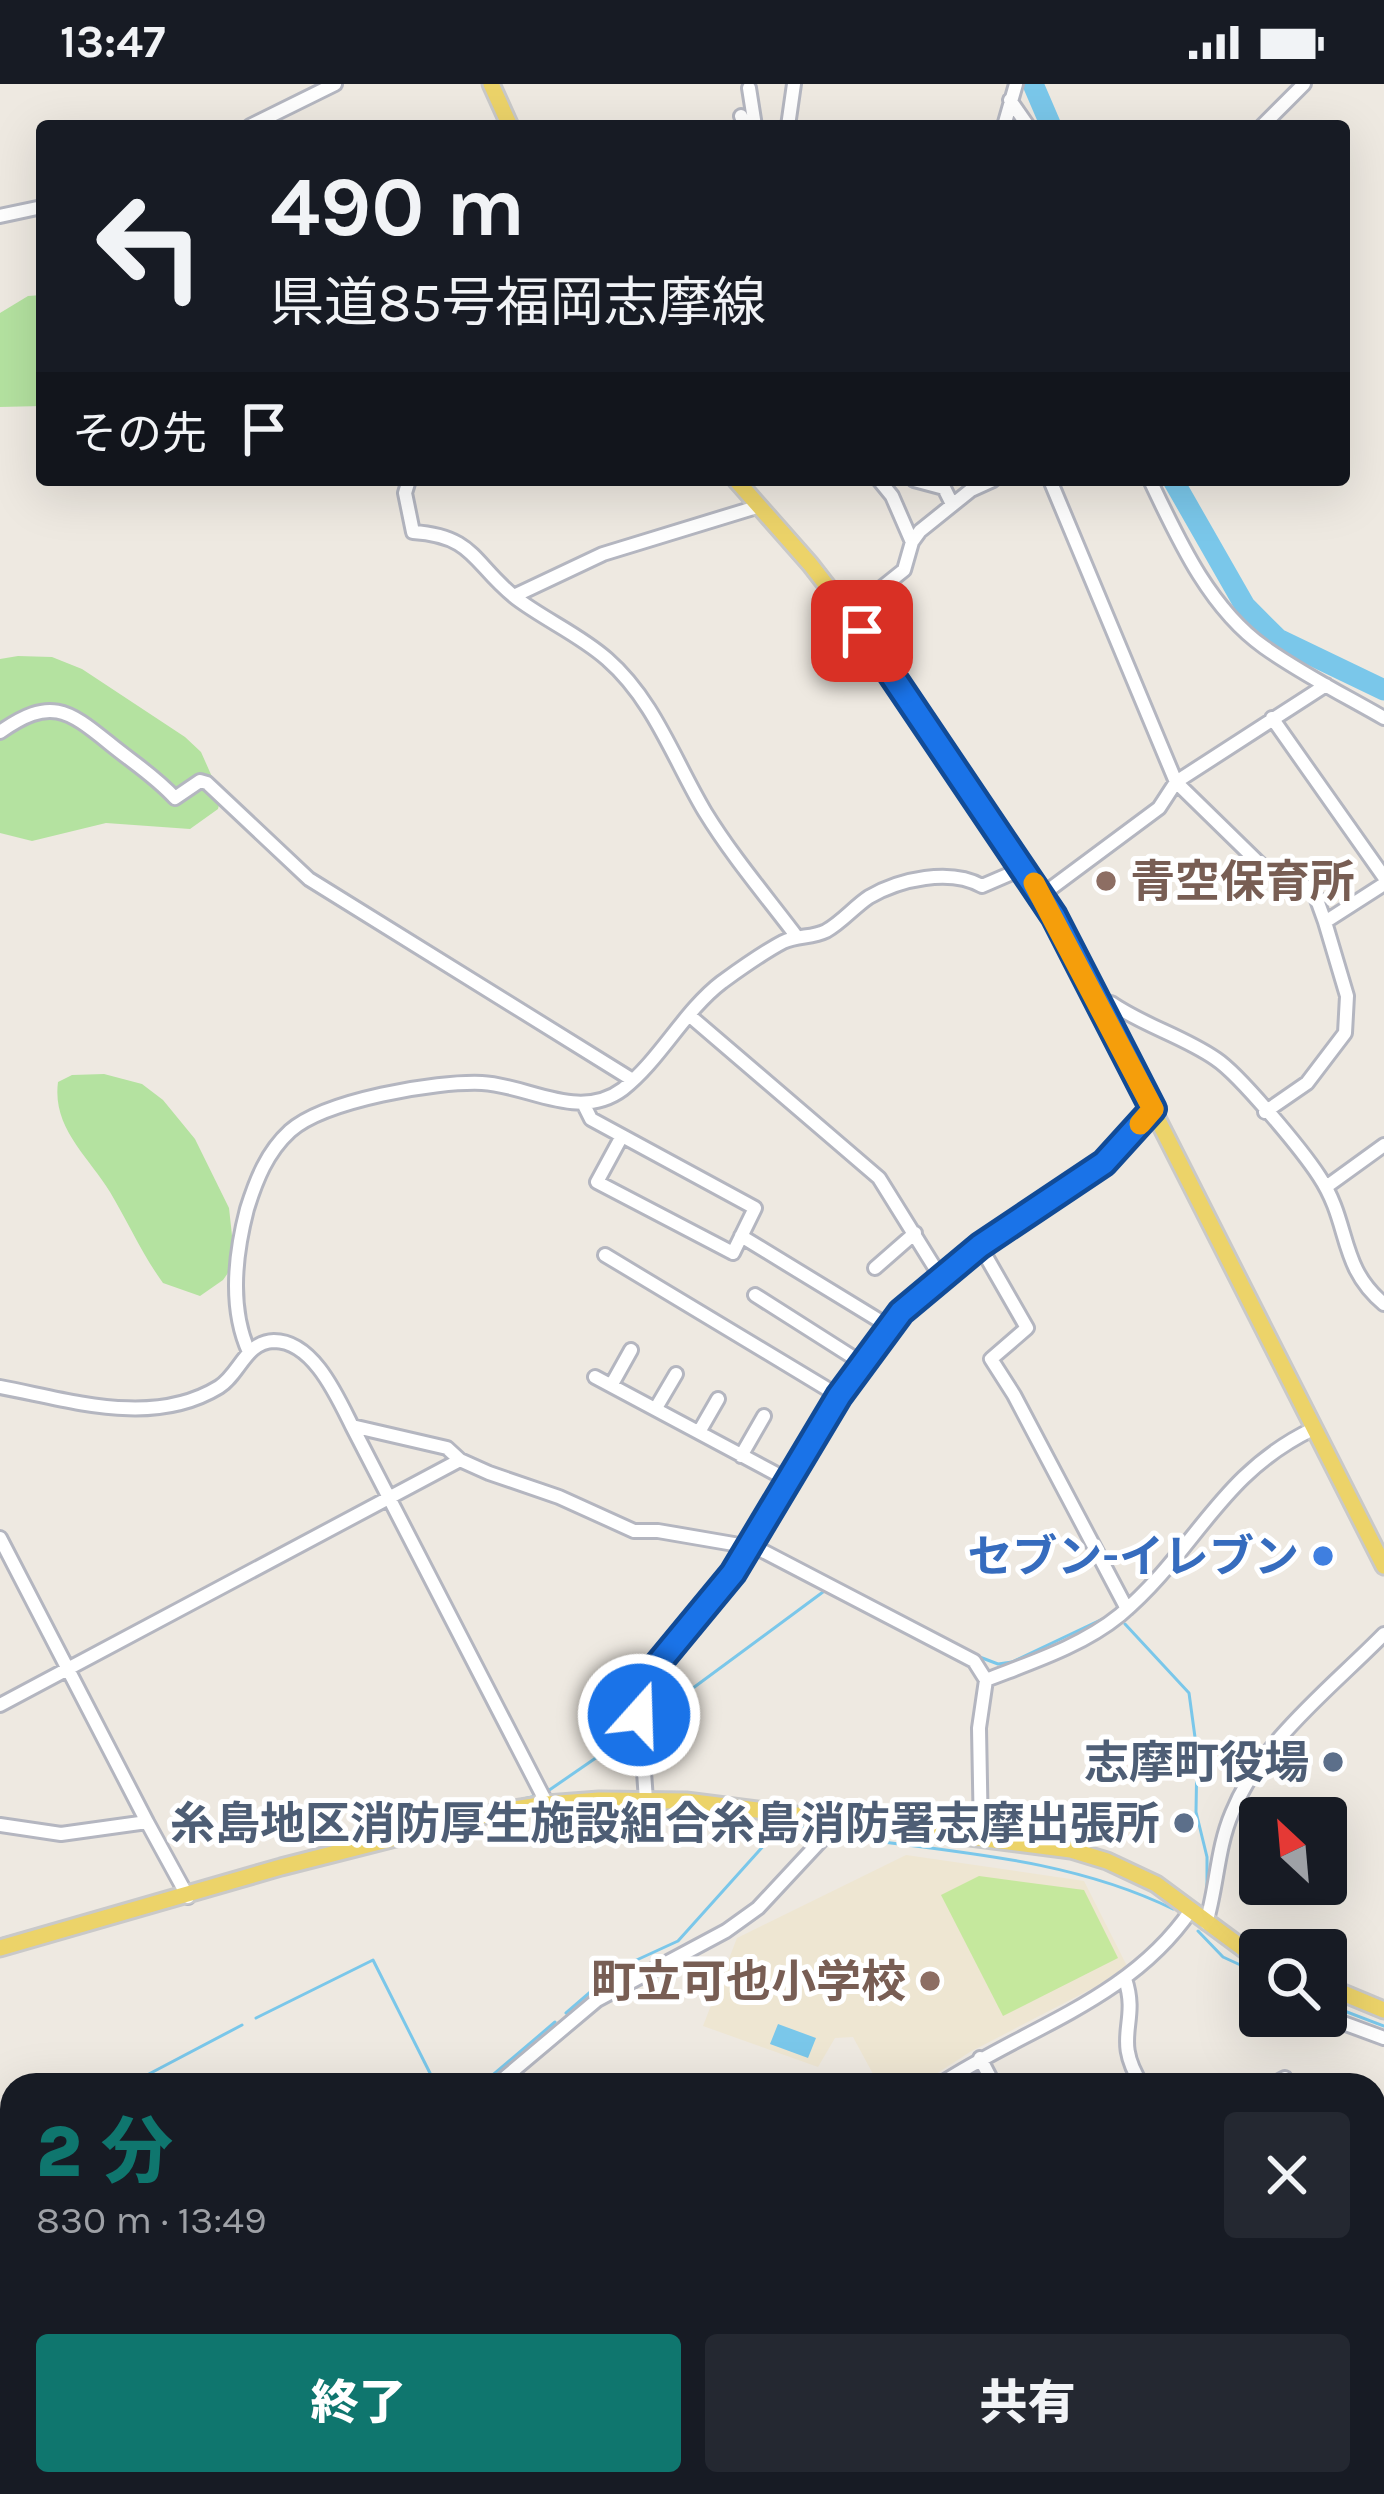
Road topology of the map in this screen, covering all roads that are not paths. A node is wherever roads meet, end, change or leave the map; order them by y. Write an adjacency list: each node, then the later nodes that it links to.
1 (335, 84): 8 (street)
2 (490, 84): 9 (main road)
3 (794, 84): 11 (street)
4 (1016, 84): 7 (street)
5 (1304, 84): 14 (street)
6 (749, 88): 10 (street)
7 (1010, 100): 12 (street); 13 (street)
8 (262, 120)
9 (507, 120)
10 (754, 120)
11 (789, 120)
12 (1005, 120)
13 (1024, 120)
14 (1268, 120)
15 (36, 208): 16 (street)
16 (0, 216)
17 (407, 486): 27 (street)
18 (742, 486): 25 (main road)
19 (884, 486): 26 (street)
20 (936, 486): 24 (street)
21 (983, 486): 24 (street)
22 (1053, 486): 33 (street)
23 (1153, 486): 29 (street)
24 (952, 504): 26 (street)
25 (760, 506): 27 (street); 28 (main road)
26 (912, 542): 28 (street)
27 (514, 596): 38 (street)
28 (849, 614): 34 (main road)
29 (1326, 685): 30 (street); 31 (street)
30 (1272, 718): 33 (street); 35 (street)
31 (1384, 718)
32 (0, 733): 43 (street)
33 (1176, 782): 36 (street); 37 (street)
34 (1024, 868): 36 (main road); 38 (street)
35 (1384, 881): 37 (street)
36 (1042, 896): 39 (main road)
37 (1325, 922): 46 (street)
38 (797, 937): 40 (street)
39 (1102, 1008): 41 (street); 42 (main road)
40 (690, 1016): 43 (street); 50 (street)
41 (1139, 1023): 42 (street); 46 (street)
42 (1121, 1048): 45 (main road)
43 (631, 1079): 44 (street)
44 (583, 1102): 47 (street); 60 (street)
45 (1153, 1109): 52 (street); 71 (main road)
46 (1265, 1112): 49 (street)
47 (622, 1136): 51 (street); 51 (street)
48 (1384, 1145): 49 (street)
49 (1326, 1187): 57 (street)
50 (915, 1233): 54 (street); 55 (street)
51 (741, 1236): 58 (street)
52 (980, 1246): 55 (street); 80 (street)
53 (605, 1255): 66 (street)
54 (875, 1268)
55 (940, 1276): 58 (street)
56 (755, 1295): 61 (street)
57 (1384, 1304)
58 (890, 1327): 61 (street)
59 (632, 1350): 64 (street)
60 (249, 1352): 65 (street); 70 (street)
61 (862, 1363): 66 (street)
62 (676, 1374): 68 (street)
63 (595, 1378): 64 (street)
64 (612, 1384): 68 (street)
65 (0, 1388)
66 (839, 1396): 75 (street)
67 (718, 1399): 72 (street)
68 (656, 1408): 72 (street)
69 (764, 1416): 73 (street)
70 (352, 1426): 74 (street); 76 (street)
71 (1313, 1429): 79 (main road); 80 (street)
72 (699, 1432): 73 (street)
73 (741, 1456): 75 (street)
74 (460, 1460): 76 (street); 78 (street)
75 (786, 1479): 78 (street)
76 (388, 1498): 82 (street); 85 (street)
77 (0, 1538): 82 (street)
78 (750, 1548): 83 (street); 86 (street)
79 (1384, 1566)
80 (1126, 1609): 83 (street)
81 (1384, 1634): 93 (street)
82 (69, 1668): 84 (street); 88 (street)
83 (986, 1680): 90 (street)
84 (0, 1705)
85 (543, 1797): 86 (main road); 91 (main road)
86 (646, 1800): 87 (main road)
87 (828, 1818): 90 (main road); 102 (street)
88 (147, 1822): 89 (street); 91 (street)
89 (0, 1825)
90 (981, 1837): 92 (main road)
91 (188, 1897): 95 (main road)
92 (1191, 1910): 93 (main road); 96 (street)
93 (1206, 1923): 94 (main road)
94 (1239, 1946)
95 (0, 1948)
96 (1125, 1978): 101 (street); 105 (street)
97 (1347, 1995): 98 (main road)
98 (1384, 2010)
99 (1347, 2024): 100 (street)
100 (1384, 2038)
101 (980, 2058): 103 (street); 104 (street)
102 (510, 2073)
103 (957, 2073)
104 (988, 2073)
105 (1136, 2073)

